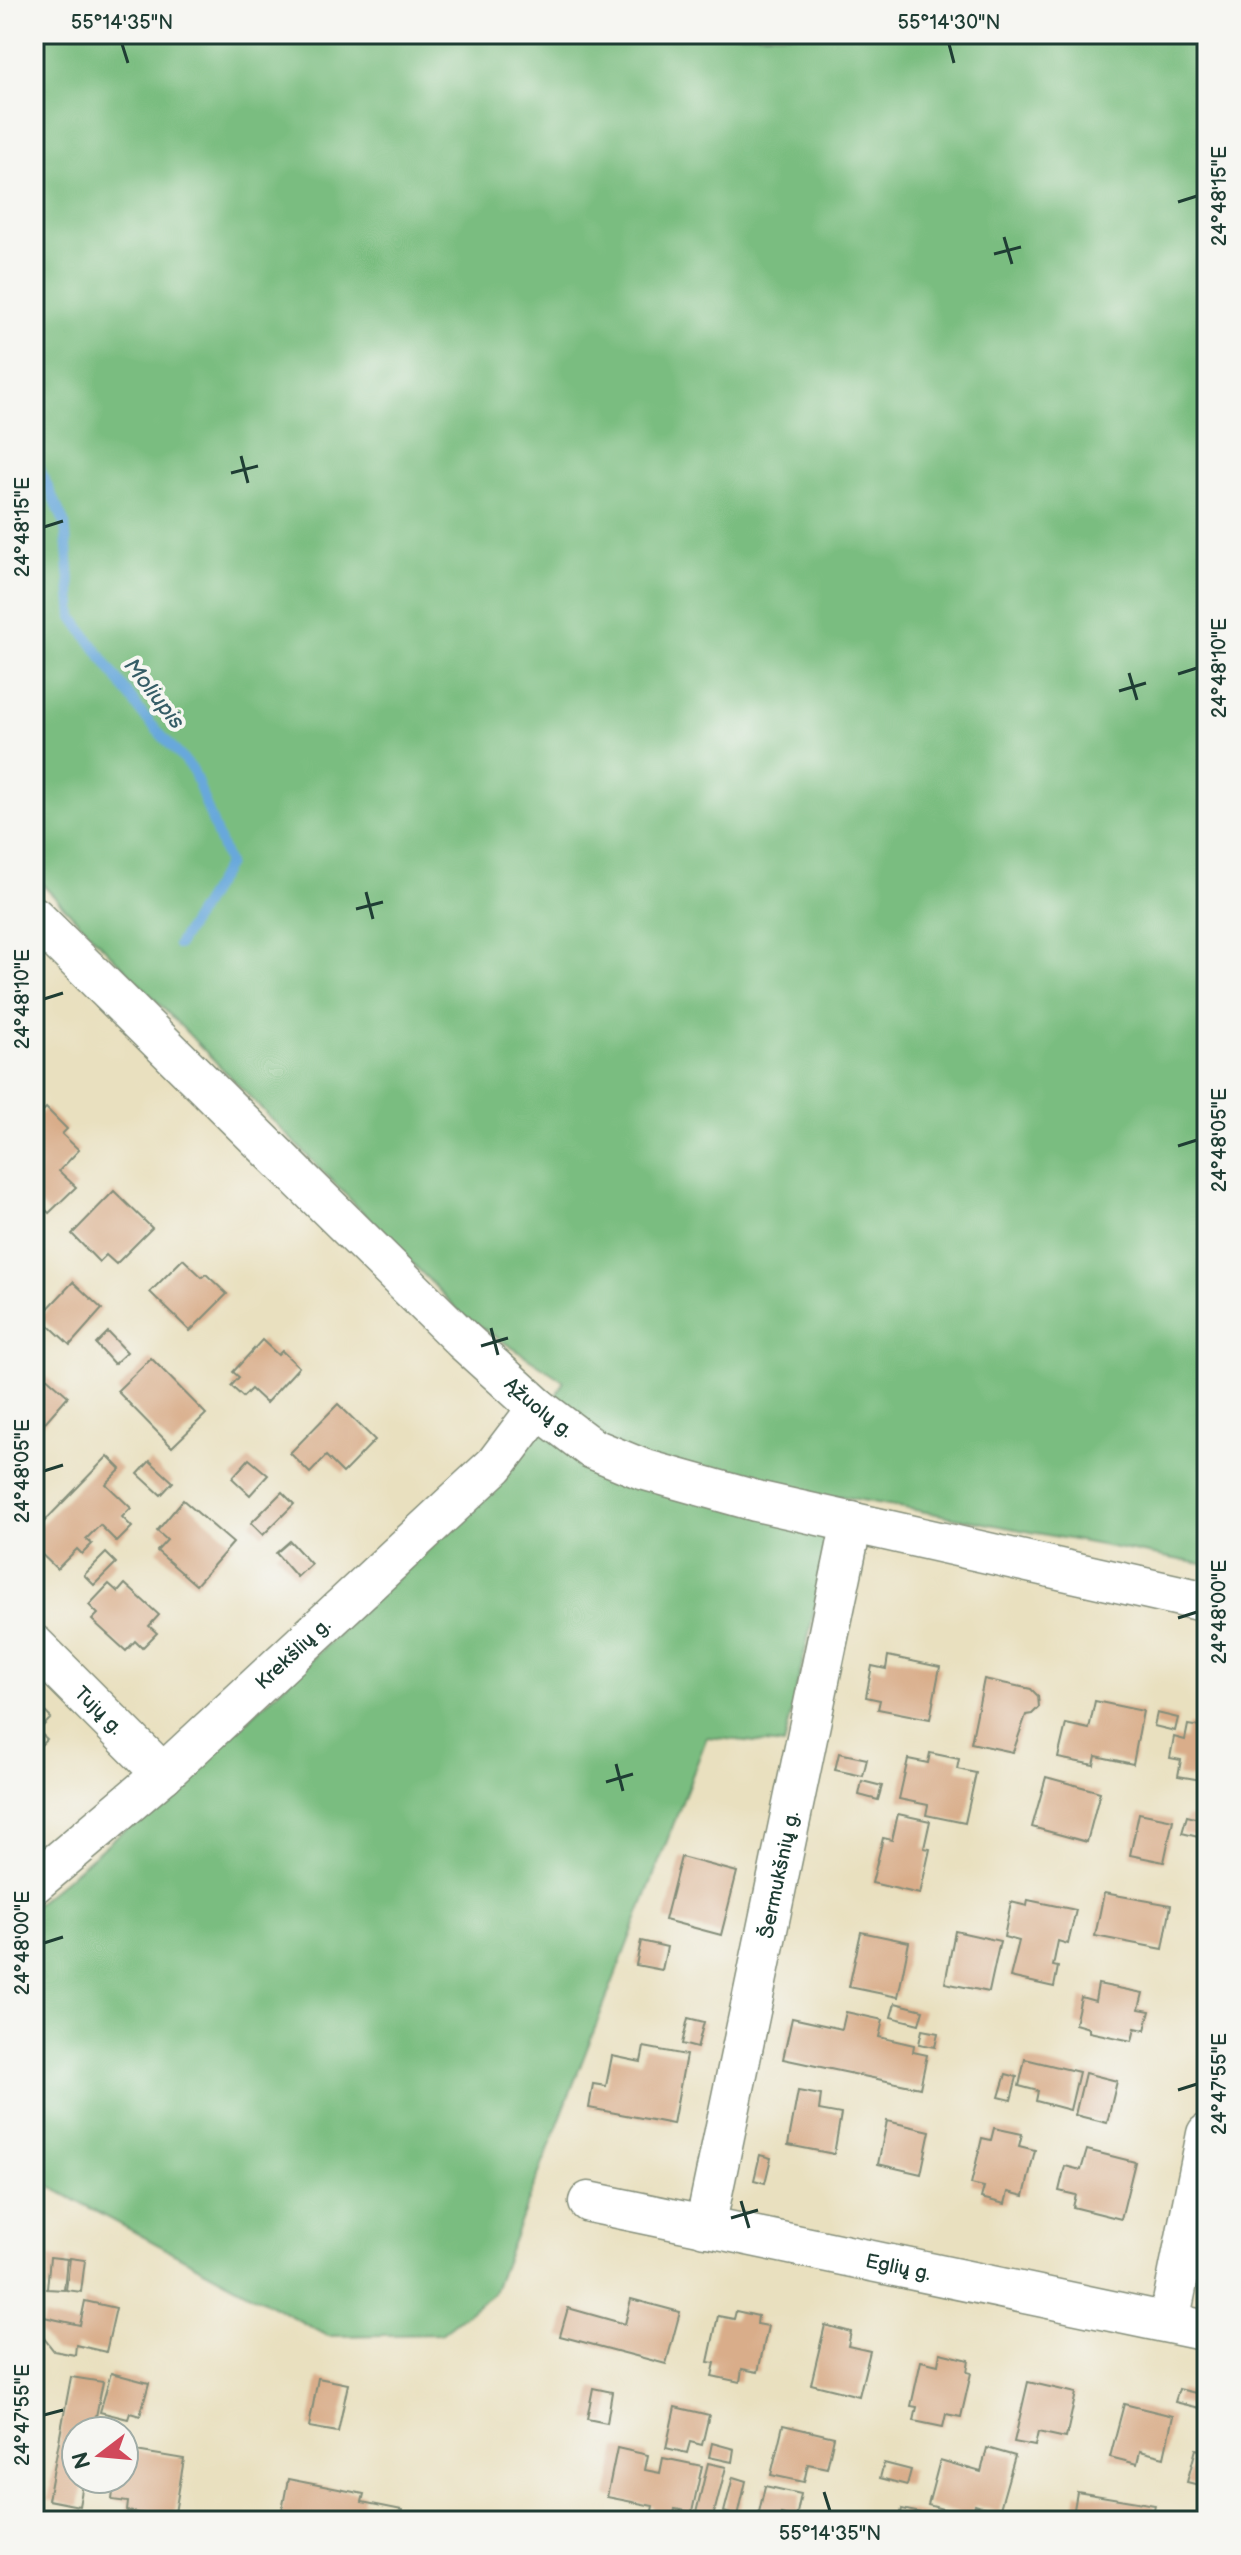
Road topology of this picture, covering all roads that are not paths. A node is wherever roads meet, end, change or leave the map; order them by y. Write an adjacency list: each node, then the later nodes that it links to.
1 (34, 917): 2 (street, Ąžuolų g.)
2 (538, 1408): 3 (street, Ąžuolų g.); 6 (street, Krekšlių g.)
3 (852, 1522): 4 (street, Ąžuolų g.); 10 (street, Šermukšnių g.)
4 (1207, 1602)
5 (34, 1645): 6 (street, Tujų g.)
6 (163, 1774): 7 (street, Krekšlių g.)
7 (34, 1883)
8 (1207, 2134): 11 (street)
9 (589, 2202): 10 (street, Eglių g.)
10 (705, 2227): 11 (street, Eglių g.)
11 (1169, 2322): 12 (street, Eglių g.)
12 (1207, 2331)

